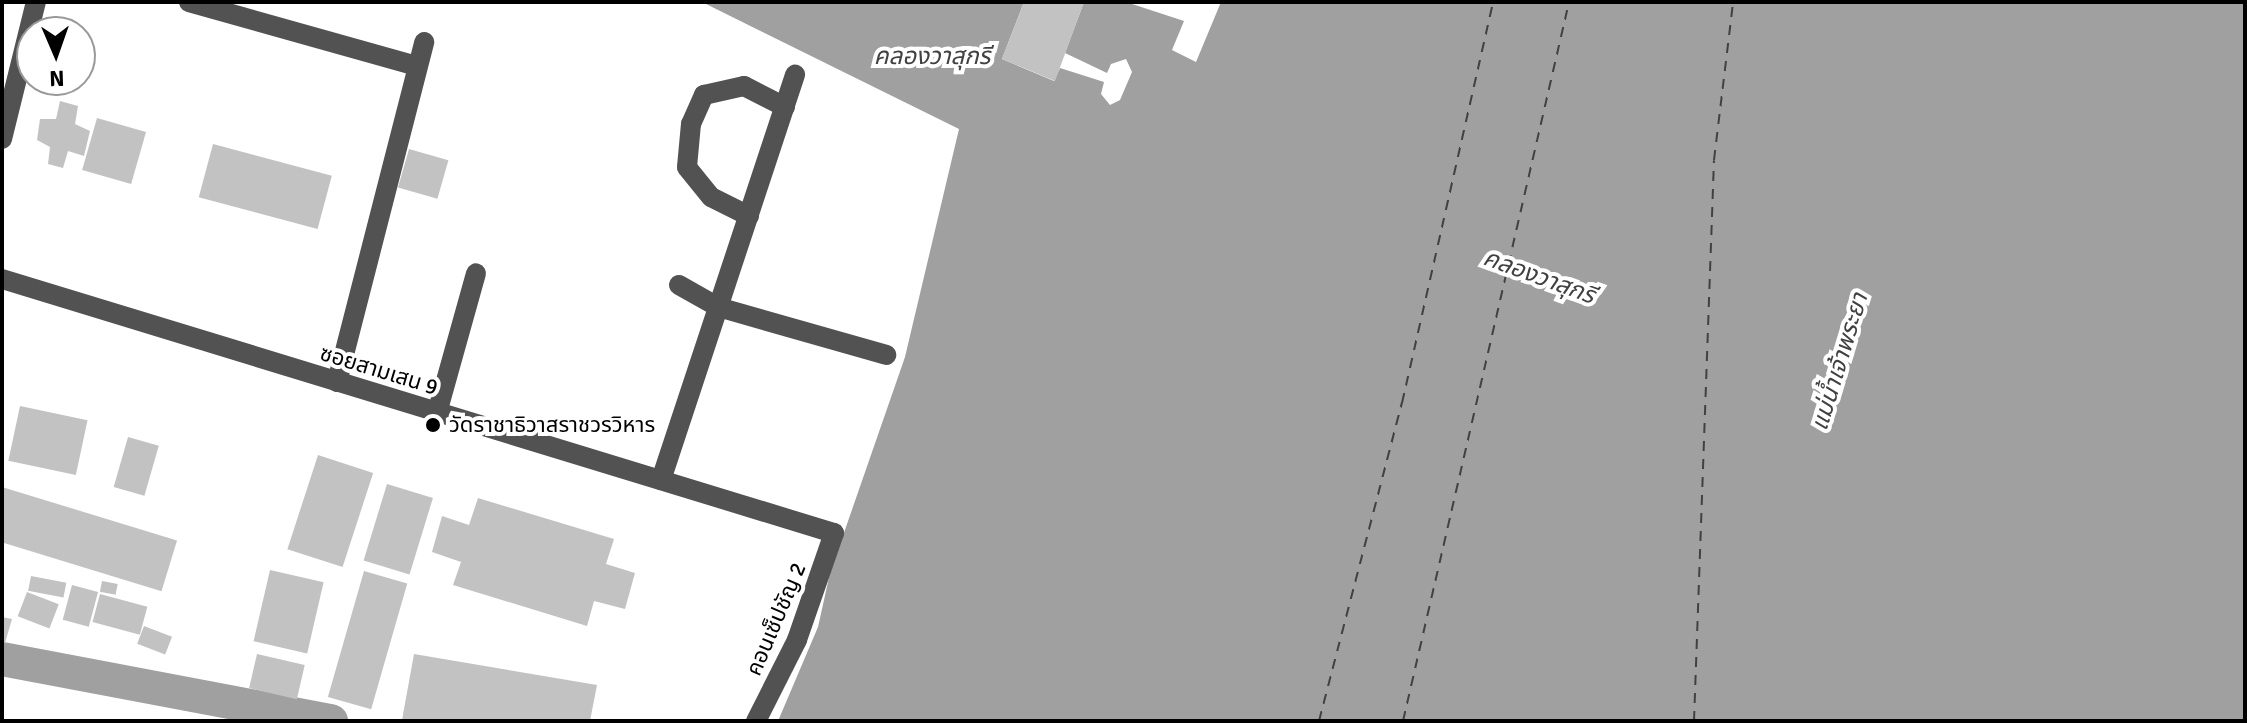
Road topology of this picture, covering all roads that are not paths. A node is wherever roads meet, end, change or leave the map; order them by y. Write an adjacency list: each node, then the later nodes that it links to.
1 (36, 2): 7 (street)
2 (189, 2): 4 (street)
3 (424, 42): 4 (street)
4 (417, 66): 14 (street)
5 (795, 75): 6 (street)
6 (785, 107): 8 (street); 8 (street)
7 (2, 139)
8 (749, 216): 12 (street)
9 (476, 273): 15 (street)
10 (2, 279): 14 (street, ซอยสามเสน 9)
11 (679, 285): 12 (street)
12 (718, 307): 13 (street); 16 (street)
13 (886, 355)
14 (337, 382): 15 (street, ซอยสามเสน 9)
15 (437, 413): 16 (street, ซอยสามเสน 9)
16 (661, 480): 17 (street, ซอยสามเสน 9)
17 (834, 533): 18 (street, คอนเซ็ปชัญ 2)
18 (756, 721)

